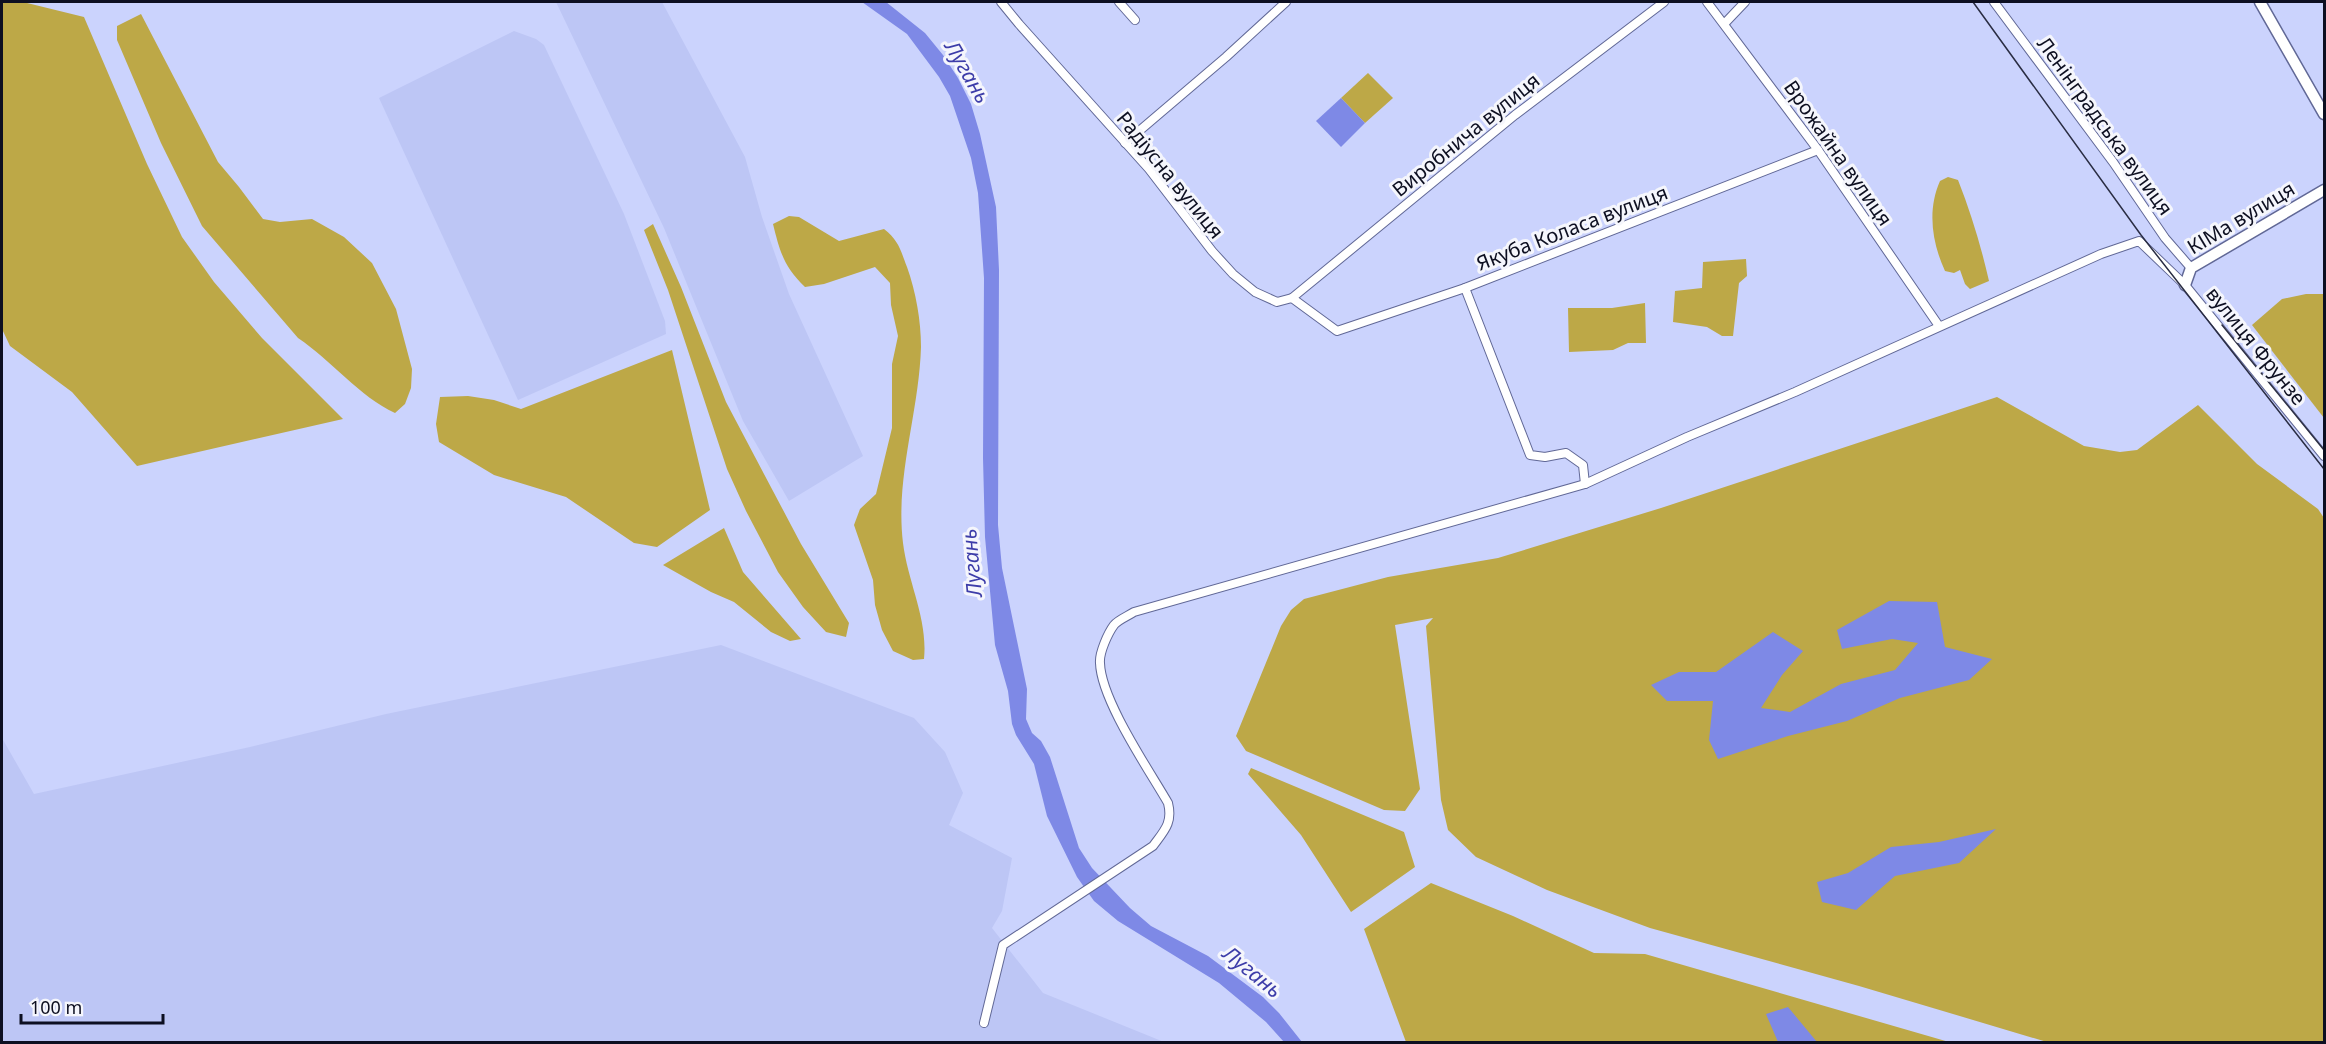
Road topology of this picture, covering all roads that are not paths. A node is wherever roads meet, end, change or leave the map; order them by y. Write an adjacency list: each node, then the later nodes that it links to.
1 (1001, 2): 12 (street, Радіусна вулиця)
2 (1119, 2): 9 (street)
3 (1286, 2): 12 (street)
4 (1664, 2): 18 (street, Виробнича вулиця)
5 (1707, 2): 10 (street, Врожайна вулиця)
6 (1745, 2): 10 (street)
7 (1994, 2): 15 (street, Ленінградська вулиця)
8 (2260, 2): 11 (street)
9 (1135, 20)
10 (1725, 23): 13 (street, Врожайна вулиця)
11 (2325, 114)
12 (1125, 143): 18 (street, Радіусна вулиця)
13 (1818, 150): 17 (street, Якуба Коласа вулиця); 19 (street, Врожайна вулиця)
14 (2325, 190): 15 (street, КІМа вулиця)
15 (2191, 268): 16 (street, КІМа вулиця)
16 (2185, 285): 19 (street, вулиця Фрунзе); 20 (street, вулиця Фрунзе)
17 (1465, 288): 18 (street, Якуба Коласа вулиця); 21 (street)
18 (1292, 298)
19 (1939, 326): 21 (street)
20 (2325, 456)
21 (1584, 484): 22 (street)
22 (984, 1023)

